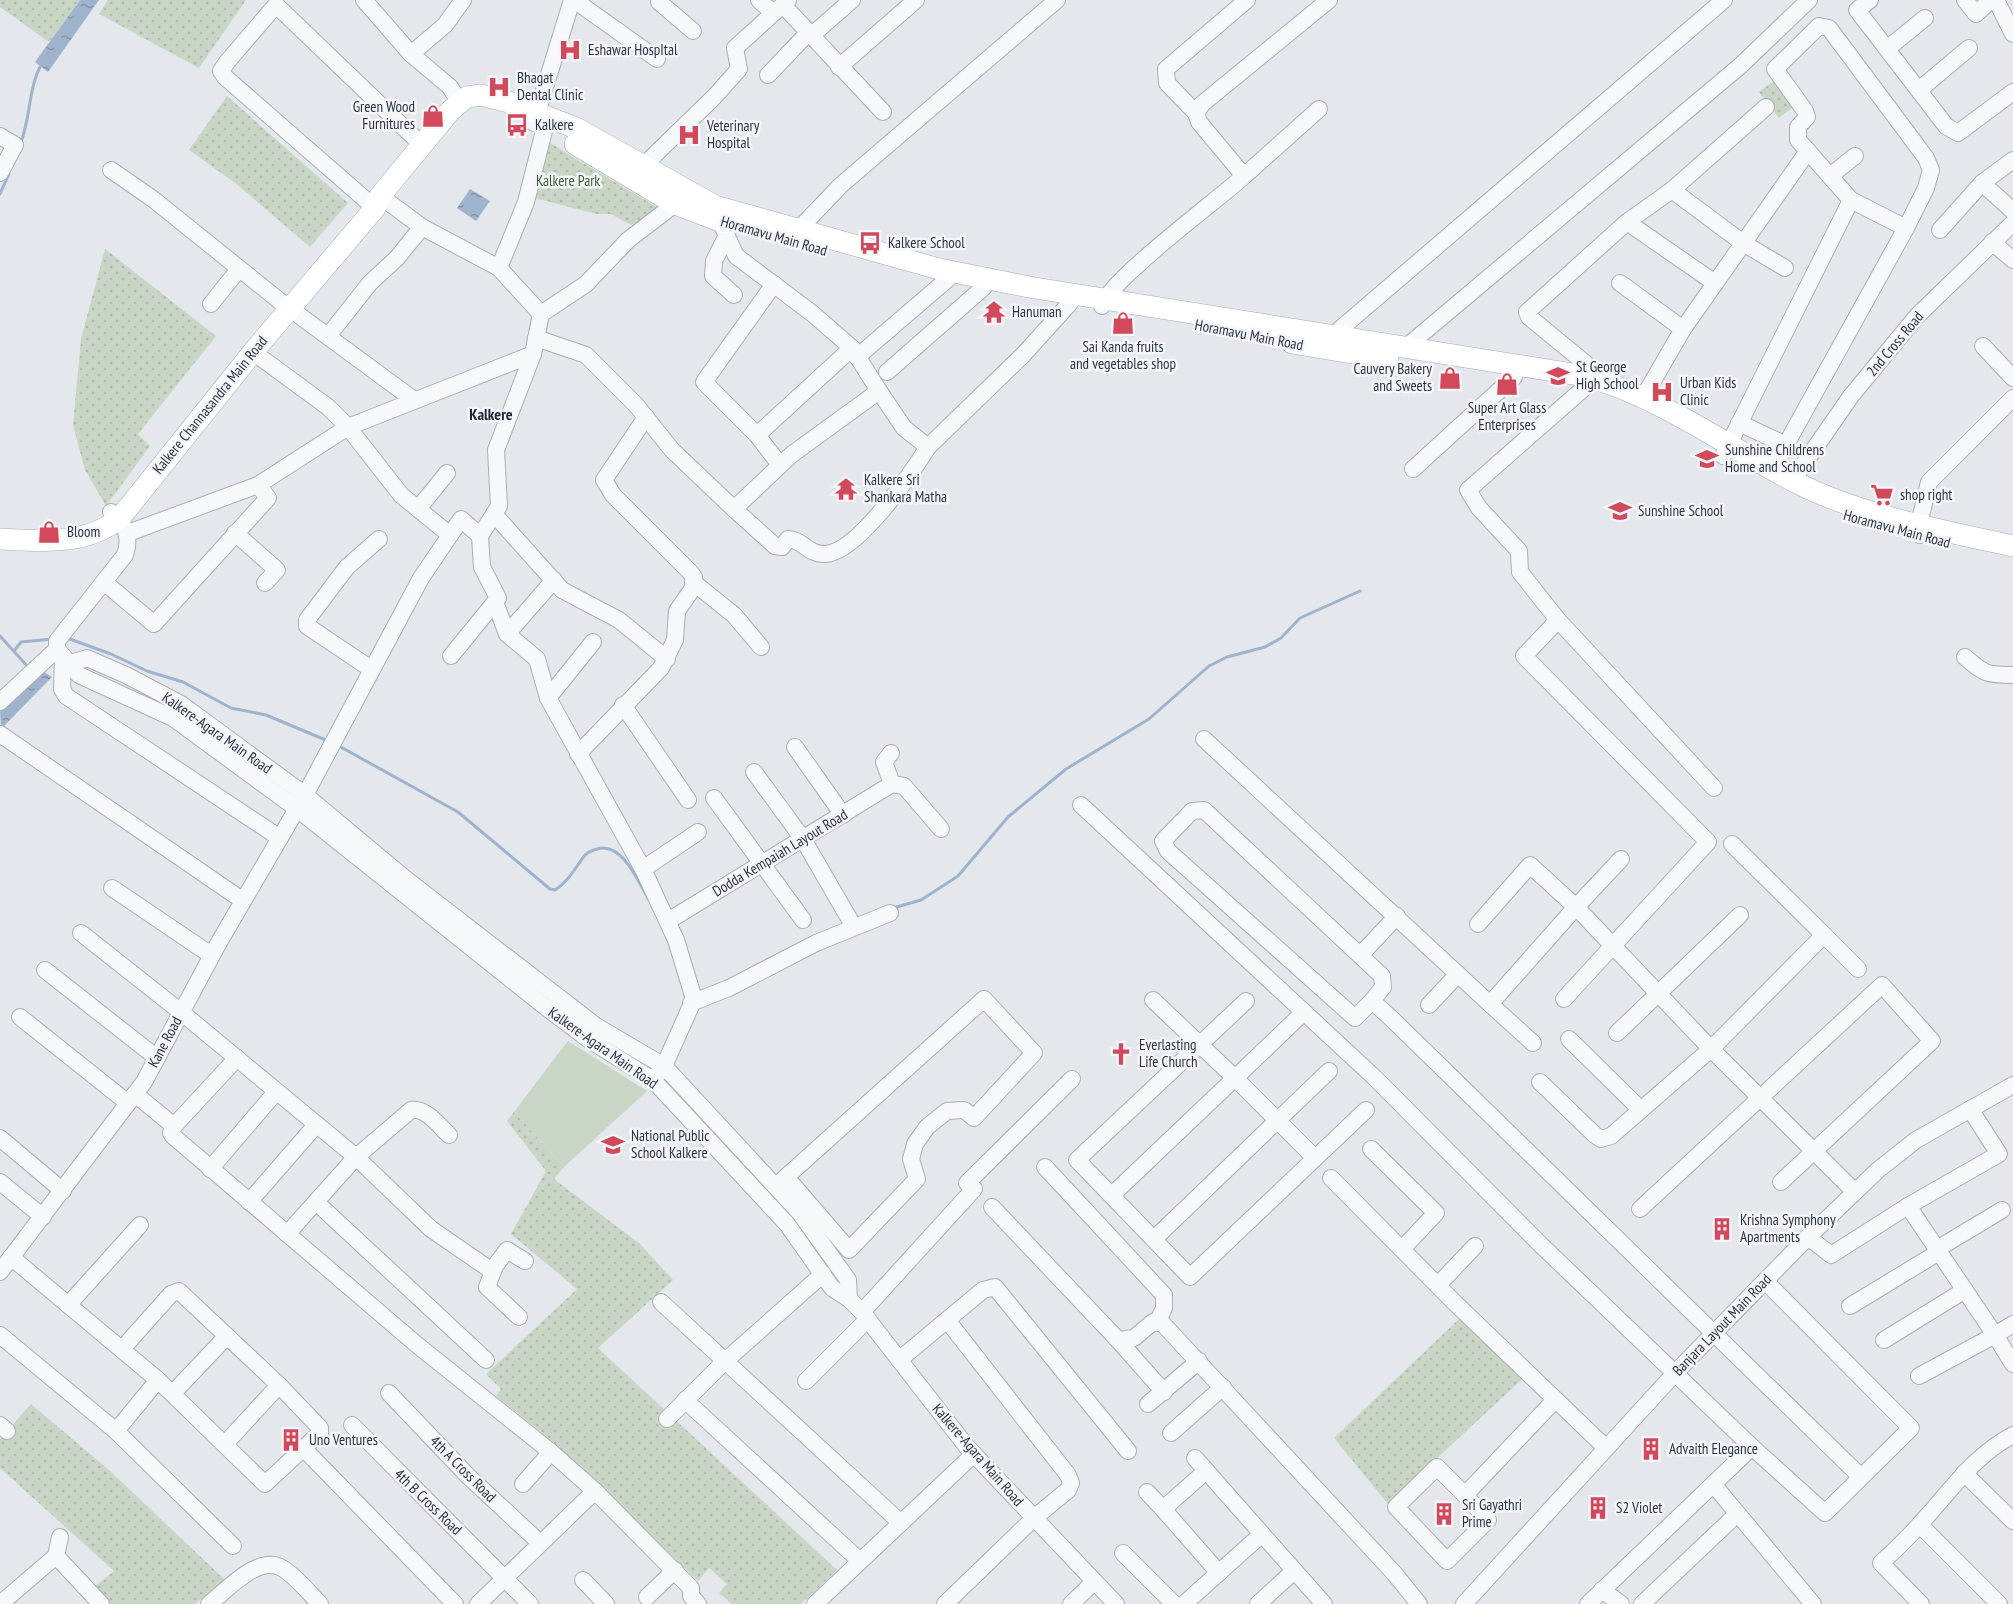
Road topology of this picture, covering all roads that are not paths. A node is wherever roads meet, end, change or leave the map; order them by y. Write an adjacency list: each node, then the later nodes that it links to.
1 (364, 0): 23 (street)
2 (463, 0): 23 (street)
3 (573, 0): 24 (street); 34 (street)
4 (759, 0): 16 (street)
5 (852, 0): 19 (street)
6 (916, 0): 25 (street)
7 (1057, 0): 57 (street)
8 (1247, 0): 33 (street)
9 (1329, 0): 33 (street)
10 (1724, 0): 77 (street)
11 (1809, 0): 80 (street)
12 (1870, 0): 21 (street)
13 (1965, 0): 14 (street)
14 (1993, 0): 20 (street)
15 (659, 1): 18 (street)
16 (781, 6): 19 (street); 41 (street)
17 (1925, 18): 21 (street)
18 (693, 31)
19 (810, 34): 25 (street); 26 (street)
20 (2013, 34)
21 (1888, 48): 27 (street)
22 (1969, 48): 27 (street)
23 (411, 54): 29 (street)
24 (657, 59)
25 (839, 67): 32 (street)
26 (768, 75)
27 (1919, 90): 28 (street)
28 (2013, 92)
29 (460, 103): 34 (main road); 36 (main road, Kalkere Channasandra Main Road)
30 (1766, 107): 46 (street)
31 (1318, 109): 43 (street)
32 (883, 112)
33 (1196, 113): 43 (street)
34 (539, 121): 41 (main road, Horamavu Main Road); 62 (street)
35 (0, 136): 42 (street)
36 (422, 145): 49 (main road, Kalkere Channasandra Main Road); 49 (street)
37 (1808, 152): 44 (street); 55 (street); 59 (street)
38 (1855, 156): 44 (street)
39 (2013, 160): 45 (street)
40 (111, 170): 61 (street)
41 (638, 172): 47 (main road, Horamavu Main Road)
42 (0, 173)
43 (1245, 176): 72 (street)
44 (1830, 176): 48 (street)
45 (1982, 183): 50 (street); 56 (street)
46 (1672, 190): 52 (street); 59 (street)
47 (680, 196): 51 (main road, Horamavu Main Road); 74 (street)
48 (1851, 200): 55 (street); 92 (street)
49 (374, 202): 54 (street); 73 (main road, Kalkere Channasandra Main Road)
50 (2013, 211)
51 (720, 221): 57 (main road, Horamavu Main Road); 64 (main road, Horamavu Main Road); 67 (street); 69 (street)
52 (1627, 222): 66 (street); 86 (street)
53 (2013, 222): 58 (street, 2nd Cross Road)
54 (423, 227): 62 (street); 76 (street)
55 (1906, 228): 95 (street)
56 (1940, 230)
57 (797, 231): 64 (main road, Horamavu Main Road)
58 (1992, 242): 60 (street); 102 (street, 2nd Cross Road)
59 (1743, 243): 63 (street); 66 (street)
60 (2013, 260)
61 (239, 268): 71 (street); 73 (street)
62 (499, 268): 74 (street)
63 (1785, 268)
64 (950, 277): 65 (main road, Horamavu Main Road); 82 (street)
65 (986, 283): 70 (main road, Horamavu Main Road); 72 (main road, Horamavu Main Road); 83 (street)
66 (1715, 283): 75 (street)
67 (774, 284): 82 (street); 94 (street)
68 (1620, 284): 75 (street)
69 (734, 295)
70 (1070, 303): 72 (main road, Horamavu Main Road); 96 (street)
71 (211, 304)
72 (1102, 304): 77 (main road, Horamavu Main Road)
73 (285, 305): 76 (street); 81 (main road, Kalkere Channasandra Main Road); 107 (main road, Kalkere Channasandra Main Road)
74 (541, 314): 78 (street)
75 (1683, 329): 88 (street)
76 (328, 336): 90 (street)
77 (1331, 343): 80 (main road, Horamavu Main Road); 84 (main road, Horamavu Main Road)
78 (535, 346): 90 (street); 91 (street); 106 (street)
79 (1983, 346): 85 (street)
80 (1405, 348): 86 (main road, Horamavu Main Road)
81 (253, 352): 93 (street); 107 (main road, Kalkere Channasandra Main Road)
82 (855, 353): 87 (street); 94 (street)
83 (887, 372)
84 (1514, 377): 86 (main road, Horamavu Main Road); 100 (street)
85 (2013, 378)
86 (1584, 382): 88 (main road, Horamavu Main Road); 97 (main road, Horamavu Main Road); 122 (street)
87 (879, 391): 96 (street); 98 (street)
88 (1643, 398): 97 (main road, Horamavu Main Road)
89 (2013, 398): 109 (street)
90 (414, 400): 93 (street)
91 (646, 417): 105 (street); 119 (street)
92 (1738, 423): 95 (street); 97 (street)
93 (348, 427): 103 (street); 104 (street)
94 (757, 435): 98 (street)
95 (1784, 444): 99 (street)
96 (928, 447): 105 (street)
97 (1726, 450): 99 (main road, Horamavu Main Road); 109 (main road, Horamavu Main Road)
98 (780, 465): 105 (street)
99 (1773, 468): 102 (main road, Horamavu Main Road)
100 (1413, 469)
101 (447, 473): 104 (street)
102 (1795, 482): 109 (main road, Horamavu Main Road)
103 (258, 485): 107 (street); 110 (street)
104 (418, 509): 111 (street)
105 (734, 509)
106 (494, 514): 112 (street); 117 (street)
107 (120, 521): 108 (main road); 113 (main road, Kalkere Channasandra Main Road); 118 (street)
108 (0, 526)
109 (1919, 530): 115 (main road, Horamavu Main Road); 116 (main road, Horamavu Main Road)
110 (235, 533): 118 (street); 120 (street)
111 (450, 535): 112 (street); 130 (street, Kane Road)
112 (480, 536): 121 (street)
113 (0, 539)
114 (380, 539): 130 (street)
115 (2013, 546)
116 (2013, 559)
117 (554, 580): 123 (street); 129 (street)
118 (104, 582): 126 (street)
119 (693, 582): 125 (street); 129 (street)
120 (266, 583)
121 (495, 602): 123 (street); 127 (street)
122 (1558, 620): 142 (street); 168 (street)
123 (507, 634): 132 (street)
124 (593, 642): 132 (street)
125 (760, 647)
126 (62, 649): 133 (street); 145 (street, Kalkere-Agara Main Road); 150 (street)
127 (451, 656)
128 (1965, 657): 131 (street)
129 (667, 659): 134 (street)
130 (371, 669): 145 (street, Kane Road)
131 (2013, 675)
132 (548, 698): 139 (street)
133 (0, 702)
134 (623, 705): 139 (street); 144 (street)
135 (0, 734): 157 (street)
136 (1204, 739): 161 (street)
137 (795, 747): 147 (street)
138 (891, 753): 141 (street)
139 (578, 754): 155 (street)
140 (754, 772): 151 (street)
141 (892, 784): 147 (street, Dodda Kempaiah Layout Road); 148 (street)
142 (1714, 788)
143 (714, 798): 154 (street)
144 (688, 800)
145 (300, 802): 150 (street, Kane Road); 193 (street, Kalkere-Agara Main Road)
146 (1081, 805): 183 (street)
147 (843, 815): 151 (street, Dodda Kempaiah Layout Road)
148 (941, 829)
149 (698, 832): 155 (street)
150 (280, 838): 157 (street, Kane Road)
151 (803, 839): 154 (street, Dodda Kempaiah Layout Road); 164 (street)
152 (1732, 844): 167 (street)
153 (1621, 859): 158 (street)
154 (761, 865): 162 (street, Dodda Kempaiah Layout Road); 163 (street)
155 (643, 869): 162 (street)
156 (112, 888): 170 (street)
157 (242, 900): 170 (street, Kane Road)
158 (1576, 908): 165 (street); 168 (street); 180 (street)
159 (890, 914): 164 (street)
160 (1740, 915): 174 (street)
161 (1397, 916): 169 (street); 173 (street)
162 (668, 921): 175 (street)
163 (803, 921)
164 (853, 924): 175 (street)
165 (1478, 924)
166 (81, 933): 182 (street)
167 (1824, 935): 171 (street); 189 (street)
168 (1612, 946): 174 (street); 176 (street)
169 (1365, 950)
170 (211, 955): 182 (street, Kane Road)
171 (1858, 969)
172 (45, 970): 190 (street)
173 (1458, 974): 180 (street); 181 (street)
174 (1658, 993): 185 (street); 189 (street)
175 (692, 998): 193 (street)
176 (1564, 999)
177 (1153, 1000): 188 (street)
178 (1246, 1001): 188 (street)
179 (1372, 1001): 179 (street); 255 (street)
180 (1490, 1004): 187 (street)
181 (1429, 1005)
182 (181, 1012): 190 (street, Kane Road); 191 (street)
183 (1304, 1012): 194 (street); 267 (street)
184 (20, 1017): 200 (street)
185 (1617, 1033)
186 (1569, 1040): 203 (street)
187 (1533, 1043)
188 (1200, 1045): 194 (street); 221 (street)
189 (1711, 1049): 199 (street); 203 (street)
190 (157, 1058): 200 (street, Kane Road)
191 (237, 1058): 198 (street); 206 (street)
192 (1329, 1071): 204 (street)
193 (659, 1073): 217 (street, Kalkere-Agara Main Road); 242 (street, Kalkere-Agara Main Road)
194 (1235, 1078): 204 (street); 221 (street)
195 (1072, 1079): 250 (street)
196 (1540, 1082): 203 (street)
197 (2013, 1085): 201 (street, Banjara Layout Main Road)
198 (276, 1092): 205 (street); 214 (street)
199 (1760, 1096): 210 (street); 210 (street); 226 (street)
200 (132, 1099): 206 (street); 219 (street, Kane Road)
201 (1970, 1108): 220 (street, Banjara Layout Main Road); 225 (street)
202 (1366, 1110): 212 (street)
203 (1641, 1110)
204 (1276, 1121): 212 (street); 232 (street)
205 (316, 1125): 211 (street); 222 (street)
206 (174, 1126): 214 (street)
207 (449, 1136): 211 (street)
208 (0, 1137): 219 (street)
209 (1371, 1149): 234 (street)
210 (1813, 1149): 218 (street); 220 (street)
211 (356, 1157): 223 (street); 240 (street)
212 (1315, 1158): 232 (street)
213 (1045, 1167): 253 (street)
214 (210, 1169): 222 (street)
215 (1331, 1178): 234 (street)
216 (0, 1182): 228 (street)
217 (781, 1182): 235 (street); 235 (street); 239 (street, Kalkere-Agara Main Road)
218 (1781, 1182)
219 (63, 1191): 228 (street, Kane Road)
220 (1855, 1191): 231 (street, Banjara Layout Main Road)
221 (1112, 1196): 232 (street)
222 (249, 1202): 230 (street)
223 (316, 1203): 230 (street); 262 (street)
224 (992, 1206): 259 (street)
225 (1908, 1206): 231 (street); 236 (street)
226 (1640, 1209)
227 (2002, 1210): 236 (street)
228 (43, 1217): 237 (street, Kane Road)
229 (140, 1225): 248 (street)
230 (287, 1234): 289 (street)
231 (1808, 1236): 243 (street, Banjara Layout Main Road)
232 (1154, 1239)
233 (1475, 1246): 244 (street)
234 (1402, 1249): 244 (street)
235 (849, 1250): 239 (street)
236 (1938, 1251): 245 (street); 249 (street)
237 (12, 1257): 241 (street, Kane Road); 248 (street)
238 (525, 1261): 240 (street)
239 (835, 1261): 246 (street, Kalkere-Agara Main Road)
240 (492, 1270): 251 (street)
241 (0, 1272)
242 (823, 1274): 246 (street, Kalkere-Agara Main Road); 265 (street)
243 (1765, 1281): 255 (street, Banjara Layout Main Road); 292 (street)
244 (1438, 1286): 277 (street)
245 (1965, 1290): 257 (street); 260 (street)
246 (849, 1299): 250 (street, Kalkere-Agara Main Road)
247 (661, 1302): 265 (street)
248 (69, 1305): 261 (street)
249 (1850, 1306)
250 (865, 1316): 263 (street, Kalkere-Agara Main Road); 270 (street)
251 (519, 1317)
252 (947, 1320): 263 (street); 287 (street); 300 (street)
253 (1158, 1321): 259 (street); 264 (street)
254 (2013, 1324): 257 (street)
255 (1716, 1333): 267 (street, Banjara Layout Main Road); 292 (street)
256 (0, 1335): 281 (street)
257 (1995, 1335): 266 (street); 268 (street)
258 (227, 1336): 261 (street); 271 (street); 275 (street)
259 (1118, 1340): 273 (street)
260 (1884, 1340)
261 (122, 1349): 269 (street)
262 (486, 1359)
263 (899, 1360): 290 (street, Kalkere-Agara Main Road)
264 (1199, 1360): 272 (street); 273 (street)
265 (724, 1362): 276 (street); 302 (street)
266 (2013, 1364)
267 (1676, 1372): 285 (street, Banjara Layout Main Road); 286 (street)
268 (1919, 1376)
269 (158, 1380): 275 (street); 281 (street)
270 (806, 1381)
271 (279, 1385): 284 (street); 284 (street)
272 (1223, 1387): 282 (street); 336 (street)
273 (1164, 1392): 278 (street)
274 (389, 1393): 306 (street, 4th A Cross Road)
275 (173, 1394): 284 (street)
276 (685, 1400): 279 (street); 310 (street)
277 (1555, 1400): 285 (street); 297 (street)
278 (1148, 1404)
279 (667, 1419)
280 (352, 1425): 314 (street, 4th B Cross Road)
281 (116, 1431): 307 (street)
282 (1171, 1433)
283 (2013, 1435): 291 (street)
284 (225, 1444)
285 (1605, 1447): 337 (street, Banjara Layout Main Road)
286 (1752, 1447): 292 (street); 294 (street)
287 (1128, 1451)
288 (307, 1452): 323 (street)
289 (551, 1452): 293 (street); 295 (street)
290 (974, 1454): 300 (street, Kalkere-Agara Main Road); 302 (street)
291 (1964, 1473): 301 (street); 303 (street)
292 (1861, 1478)
293 (524, 1484)
294 (1713, 1484): 299 (street); 317 (street)
295 (595, 1491): 306 (street); 311 (street)
296 (1147, 1492): 298 (street)
297 (1465, 1495): 297 (street)
298 (1163, 1509): 304 (street); 313 (street)
299 (1737, 1514): 340 (street); 341 (street)
300 (1034, 1518): 316 (street, Kalkere-Agara Main Road); 329 (street)
301 (2013, 1521)
302 (901, 1523): 310 (street)
303 (1920, 1525): 342 (street); 343 (street)
304 (1262, 1534): 312 (street); 313 (street)
305 (60, 1537): 309 (street)
306 (540, 1543): 314 (street)
307 (233, 1546)
308 (1123, 1553): 332 (street)
309 (56, 1556): 319 (street); 320 (street)
310 (860, 1561): 328 (street)
311 (675, 1570): 318 (street); 327 (street)
312 (1294, 1571): 334 (street); 335 (street)
313 (1219, 1573): 333 (street)
314 (506, 1578): 324 (street); 325 (street, 4th B Cross Road)
315 (583, 1580): 326 (street)
316 (1094, 1582): 330 (street); 331 (street, Kalkere-Agara Main Road)
317 (1602, 1590): 338 (street); 339 (street)
318 (647, 1597)
319 (100, 1603)
320 (0, 1604)
321 (209, 1604): 322 (street)
322 (320, 1604)
323 (455, 1604)
324 (478, 1604)
325 (530, 1604)
326 (606, 1604)
327 (698, 1604)
328 (815, 1604)
329 (945, 1604)
330 (1071, 1604)
331 (1116, 1604)
332 (1174, 1604)
333 (1184, 1604)
334 (1258, 1604)
335 (1324, 1604)
336 (1419, 1604)
337 (1464, 1604)
338 (1588, 1604)
339 (1621, 1604)
340 (1642, 1604)
341 (1813, 1604)
342 (1921, 1604)
343 (1999, 1604)

